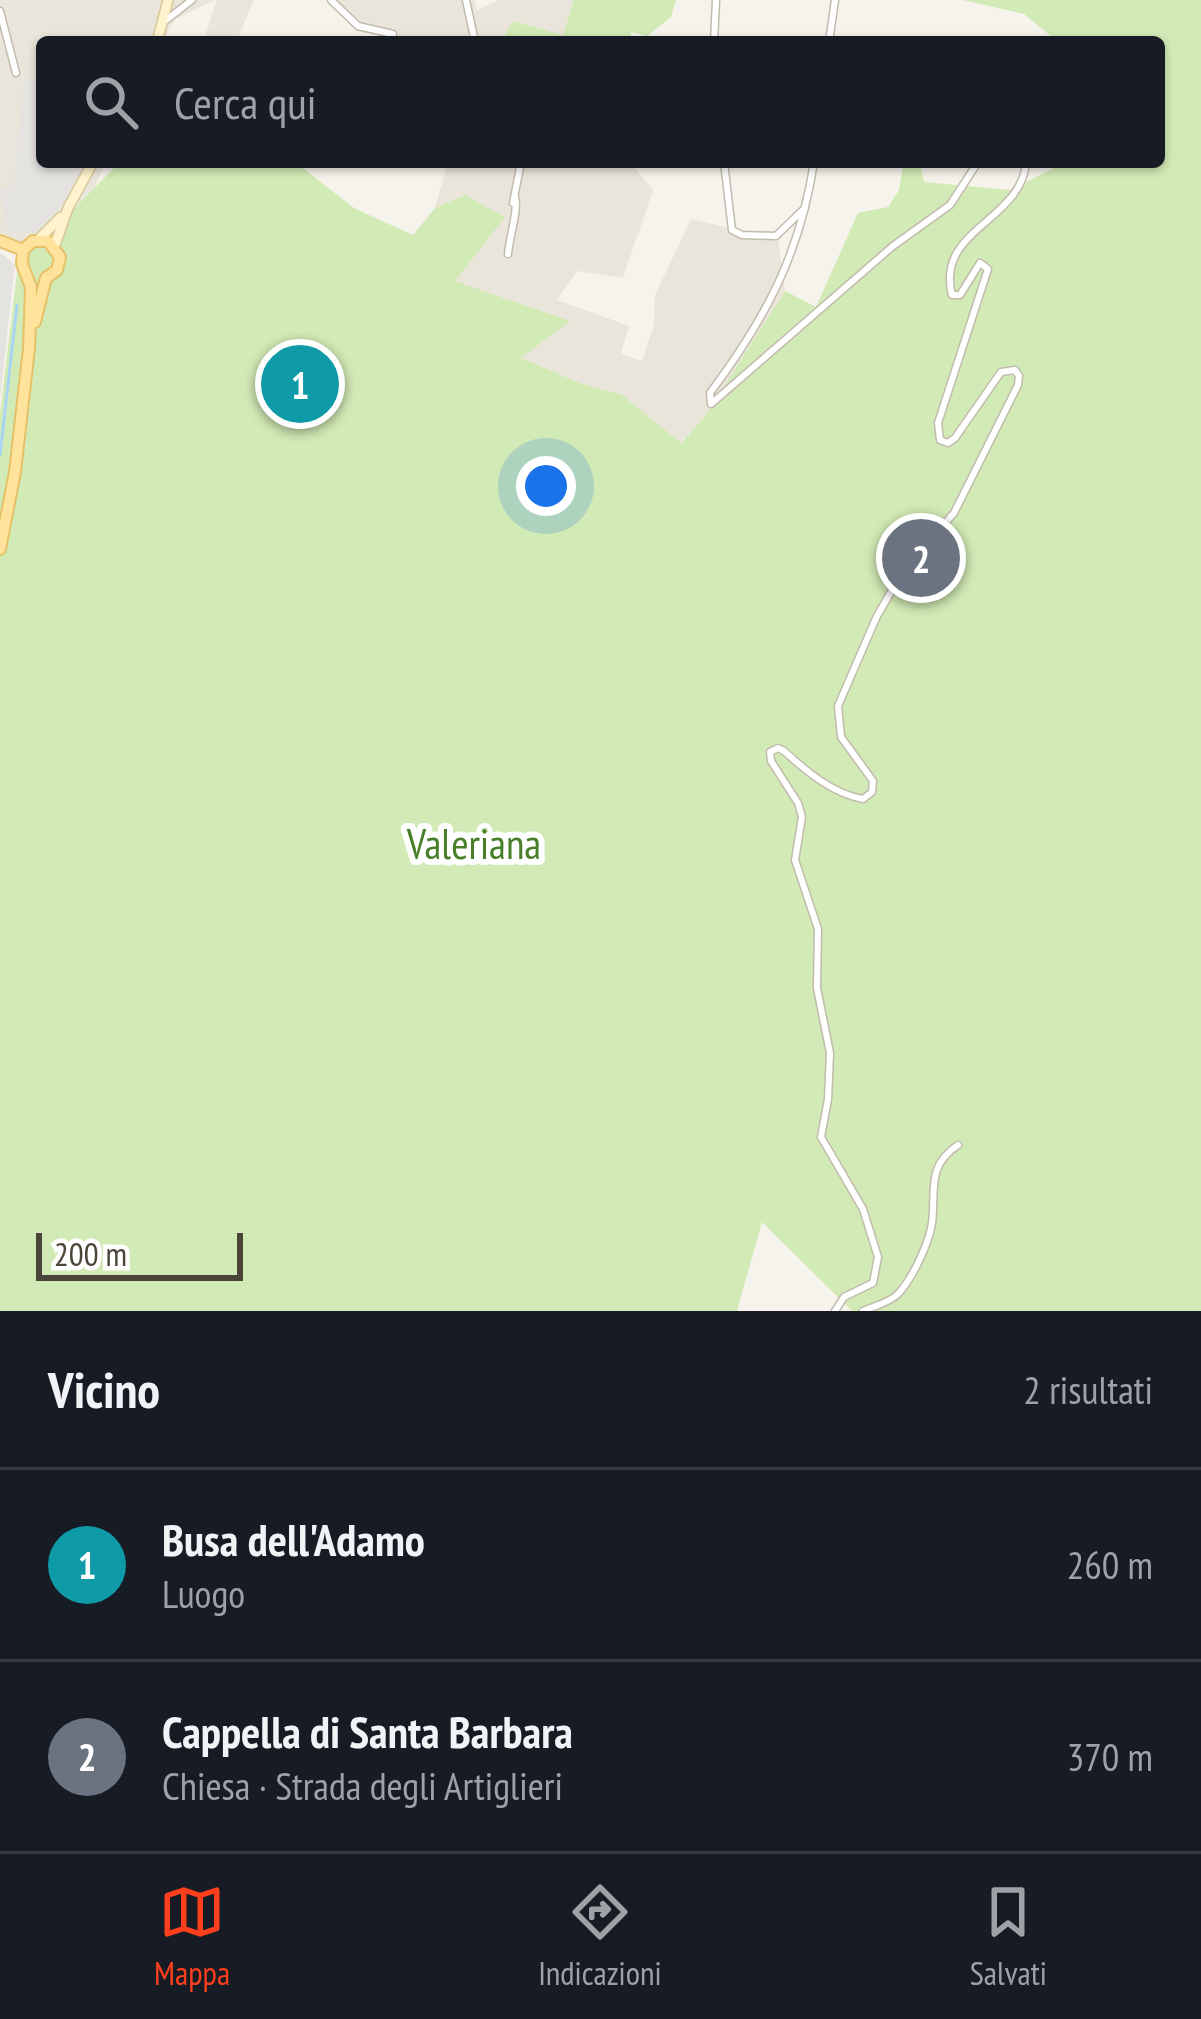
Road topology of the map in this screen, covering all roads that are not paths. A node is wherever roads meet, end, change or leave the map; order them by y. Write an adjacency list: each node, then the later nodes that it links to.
1 (192, 0): 7 (street)
2 (332, 0): 10 (street)
3 (466, 0): 12 (street)
4 (716, 0): 13 (street)
5 (835, 0): 14 (street)
6 (170, 1): 7 (street); 9 (main road)
7 (180, 9): 9 (street)
8 (0, 11): 15 (street)
9 (165, 21): 11 (main road)
10 (393, 34)
11 (160, 36)
12 (474, 36)
13 (714, 36)
14 (830, 36)
15 (16, 73)
16 (90, 168): 23 (main road)
17 (520, 168): 27 (street)
18 (725, 168): 22 (street)
19 (813, 168): 22 (street)
20 (974, 168): 22 (street)
21 (1025, 168): 34 (street)
22 (808, 205)
23 (68, 208): 24 (main road); 26 (main road)
24 (39, 239): 26 (main road); 28 (main road)
25 (0, 241): 28 (main road)
26 (55, 245): 30 (main road)
27 (510, 249)
28 (23, 250): 29 (main road)
29 (29, 275): 30 (main road); 31 (main road)
30 (46, 278): 31 (main road)
31 (28, 348): 32 (main road)
32 (0, 549)
33 (958, 1145): 35 (street)
34 (835, 1311)
35 (862, 1311)

